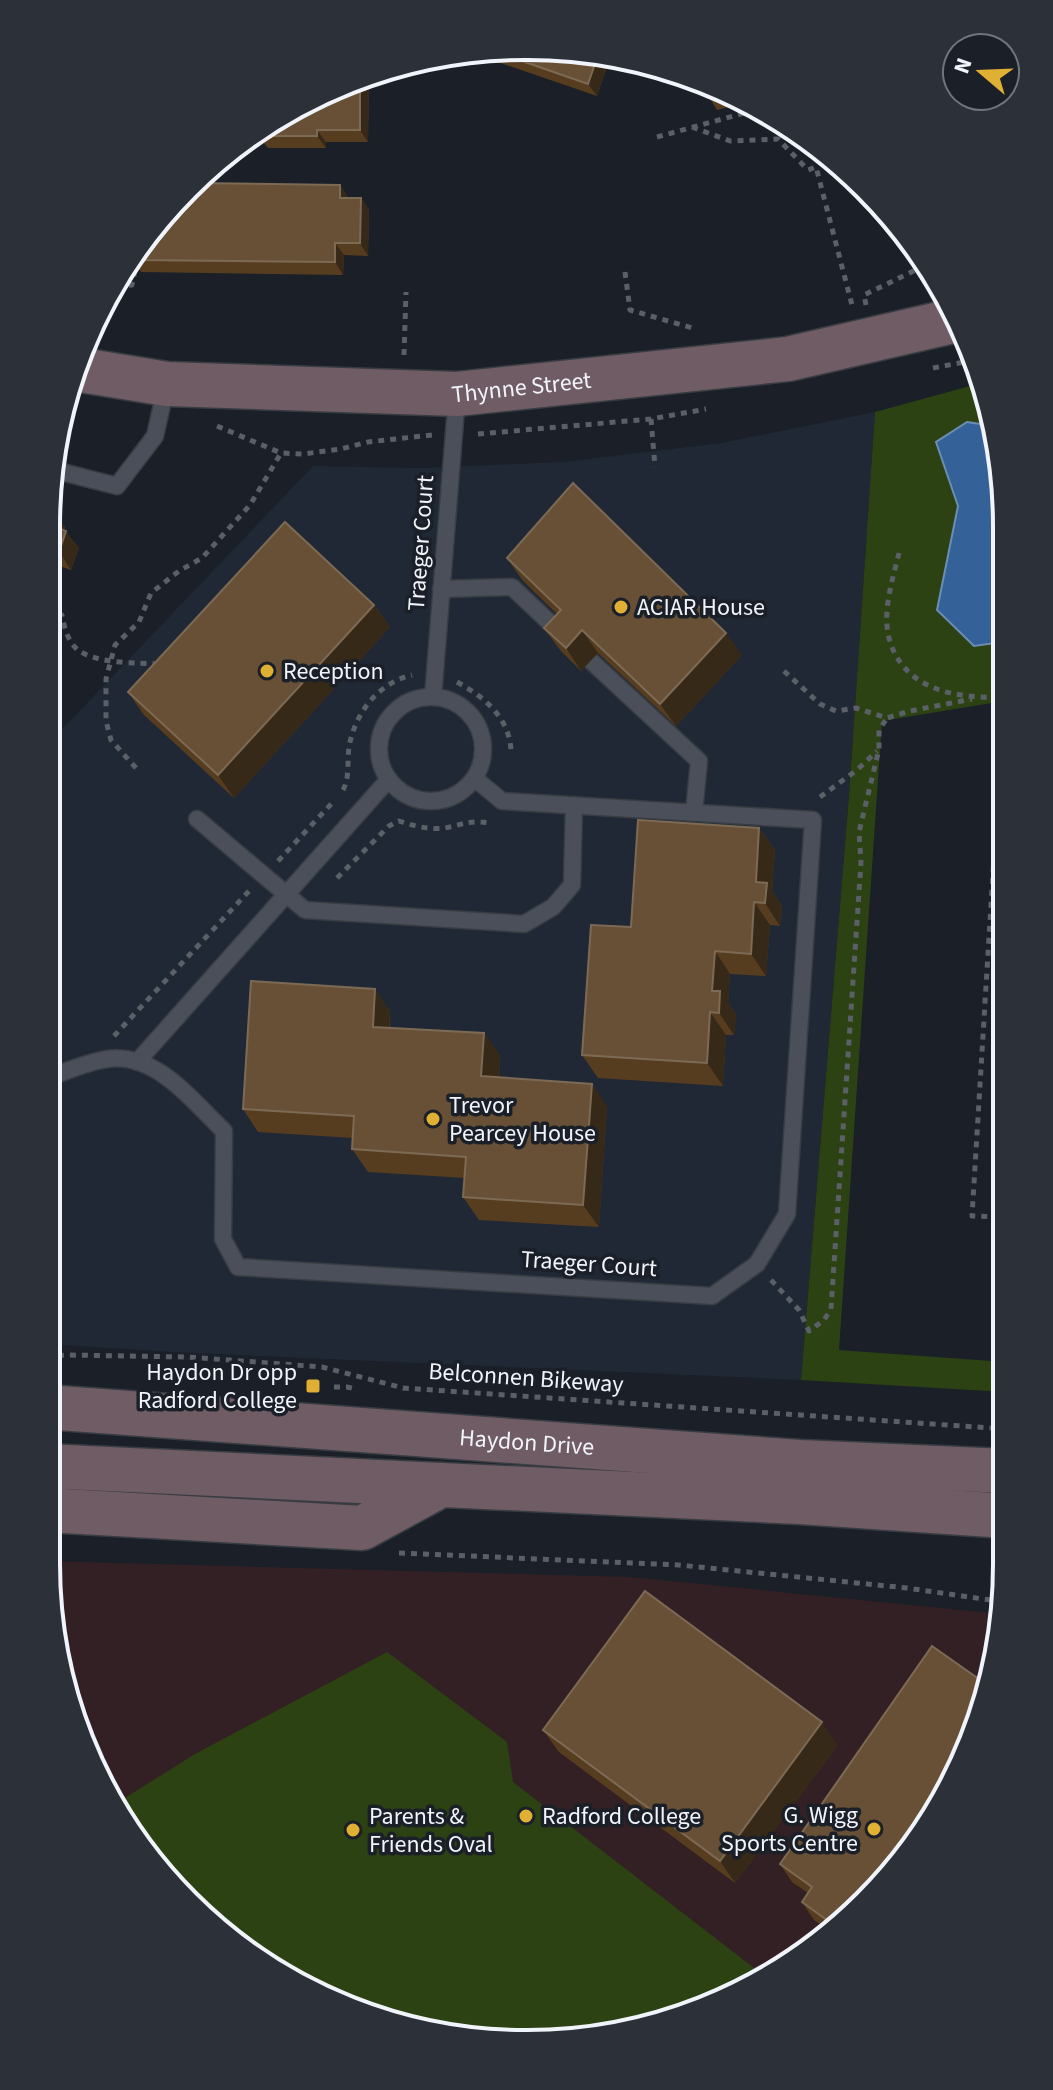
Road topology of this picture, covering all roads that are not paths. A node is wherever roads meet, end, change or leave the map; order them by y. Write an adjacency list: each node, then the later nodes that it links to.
1 (946, 323): 4 (main road, Thynne Street)
2 (87, 371): 3 (main road, Thynne Street)
3 (167, 384): 4 (main road, Thynne Street); 5 (lane)
4 (457, 394): 6 (lane, Traeger Court)
5 (63, 472)
6 (441, 589): 7 (lane); 9 (lane, Traeger Court)
7 (569, 640)
8 (591, 661): 13 (lane)
9 (433, 697): 10 (lane); 11 (lane)
10 (474, 778): 11 (lane); 12 (lane)
11 (389, 779): 15 (lane)
12 (574, 805): 13 (lane); 15 (lane)
13 (694, 812): 16 (lane, Traeger Court)
14 (197, 819): 15 (lane)
15 (286, 893): 16 (lane)
16 (137, 1062): 17 (lane)
17 (60, 1072)
18 (60, 1408): 20 (main road, Haydon Drive)
19 (60, 1467): 21 (main road, Haydon Drive)
20 (993, 1470)
21 (279, 1477): 22 (main road, Haydon Drive); 23 (main road)
22 (441, 1485): 24 (main road); 25 (main road, Haydon Drive)
23 (60, 1495)
24 (60, 1511)
25 (993, 1515)

